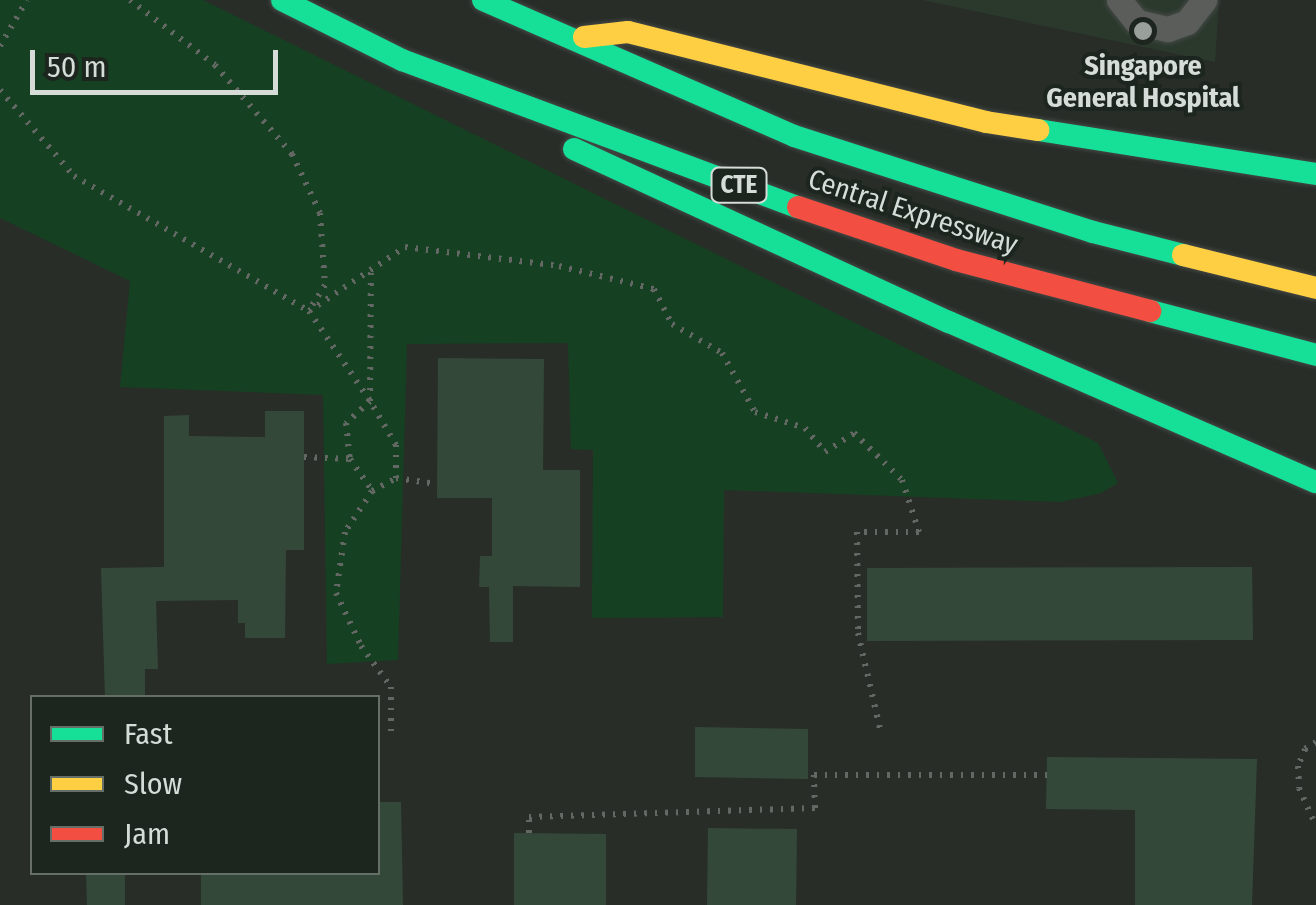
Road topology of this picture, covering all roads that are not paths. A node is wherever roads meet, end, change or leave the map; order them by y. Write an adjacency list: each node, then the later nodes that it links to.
1 (282, 0): 7 (highway, Central Expressway / CTE)
2 (483, 0): 6 (highway, Central Expressway / CTE)
3 (1093, 0): 5 (street)
4 (1204, 0): 5 (street)
5 (1122, 6)
6 (571, 40): 8 (highway); 9 (highway, Central Expressway / CTE)
7 (402, 60): 10 (highway, Central Expressway / CTE); 11 (highway)
8 (1316, 174)
9 (1316, 288)
10 (1316, 355)
11 (1316, 482)

